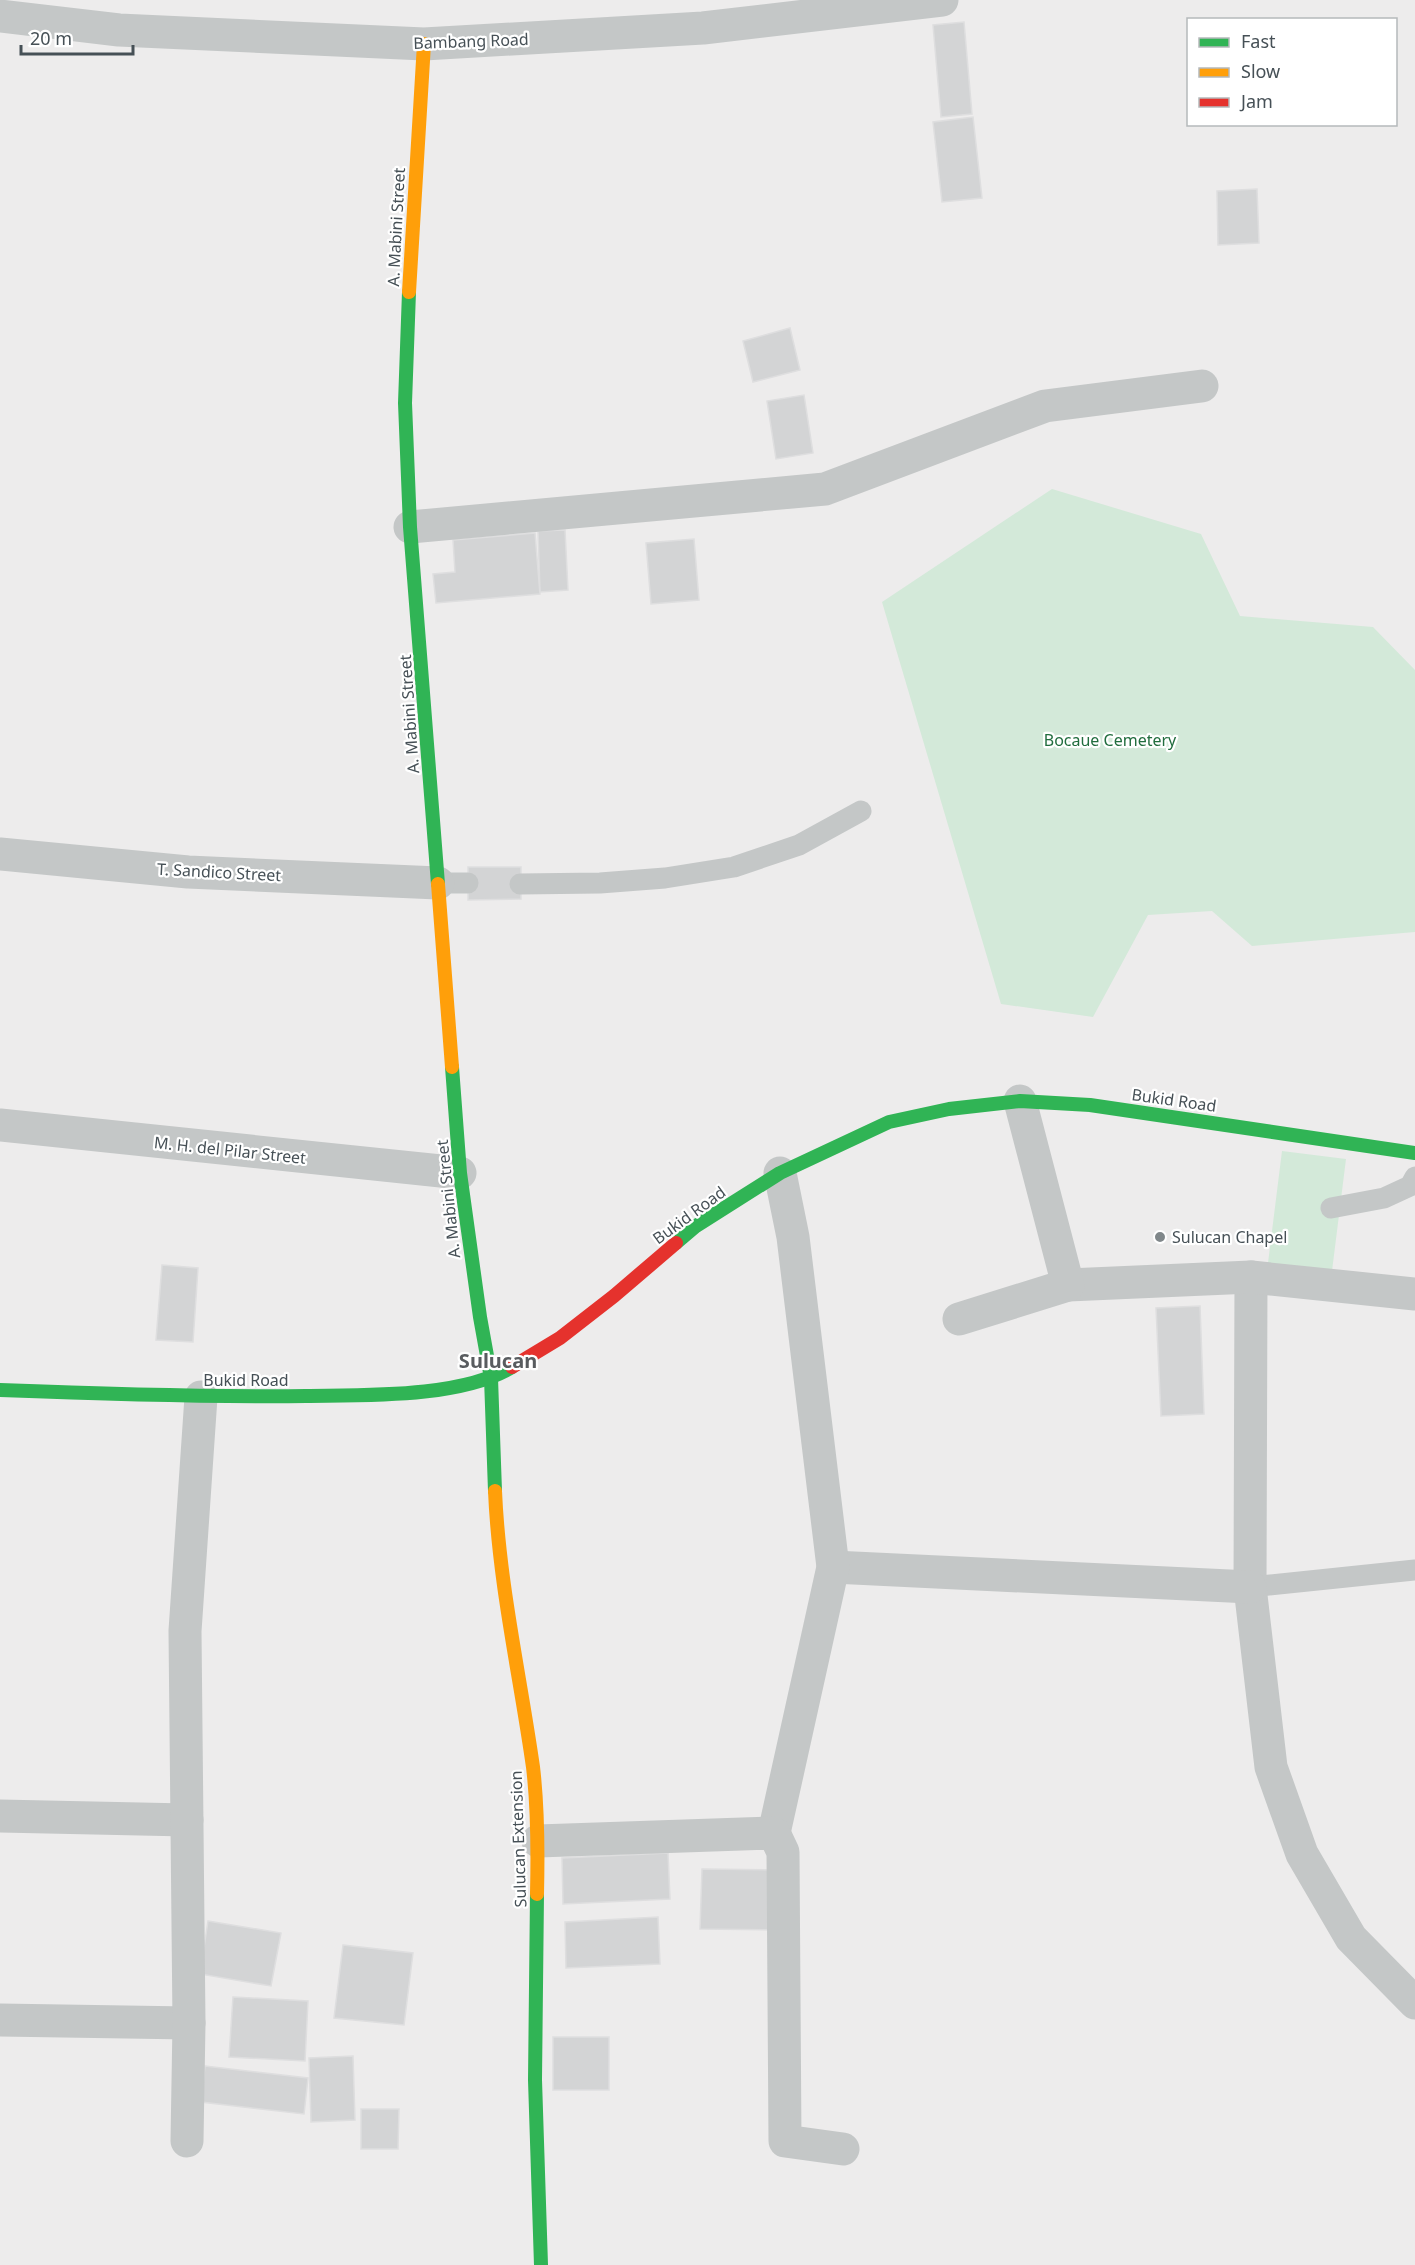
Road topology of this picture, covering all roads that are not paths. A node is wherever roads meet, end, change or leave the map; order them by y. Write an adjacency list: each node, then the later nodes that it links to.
1 (942, 0): 3 (street, Bambang Road)
2 (0, 16): 3 (street, Bambang Road)
3 (424, 44): 5 (street, A. Mabini Street)
4 (1202, 386): 5 (street)
5 (411, 527): 8 (street, A. Mabini Street)
6 (861, 811): 9 (lane)
7 (0, 854): 8 (street, T. Sandico Street)
8 (453, 883): 13 (street, A. Mabini Street)
9 (520, 884)
10 (1020, 1101): 12 (street, Bukid Road); 14 (street, Bukid Road); 18 (street)
11 (0, 1125): 13 (street, M. H. del Pilar Street)
12 (1415, 1152)
13 (460, 1173): 21 (street, A. Mabini Street)
14 (780, 1173): 21 (street, Bukid Road); 24 (street)
15 (1415, 1177): 16 (lane)
16 (1331, 1208)
17 (1251, 1277): 18 (street); 19 (street); 26 (street)
18 (1068, 1285): 20 (street)
19 (1415, 1294)
20 (959, 1319)
21 (491, 1378): 23 (street, Bukid Road); 30 (street, Sulucan Extension)
22 (0, 1390): 23 (street, Bukid Road)
23 (201, 1397): 28 (street)
24 (833, 1567): 26 (street); 29 (street)
25 (1415, 1570): 26 (lane)
26 (1250, 1587): 31 (street)
27 (0, 1816): 28 (street)
28 (187, 1820): 33 (street)
29 (774, 1833): 30 (street); 35 (street)
30 (538, 1841): 36 (street, Sulucan Extension)
31 (1415, 2003)
32 (0, 2020): 33 (street)
33 (189, 2024): 34 (street)
34 (187, 2141)
35 (843, 2149)
36 (541, 2265)

